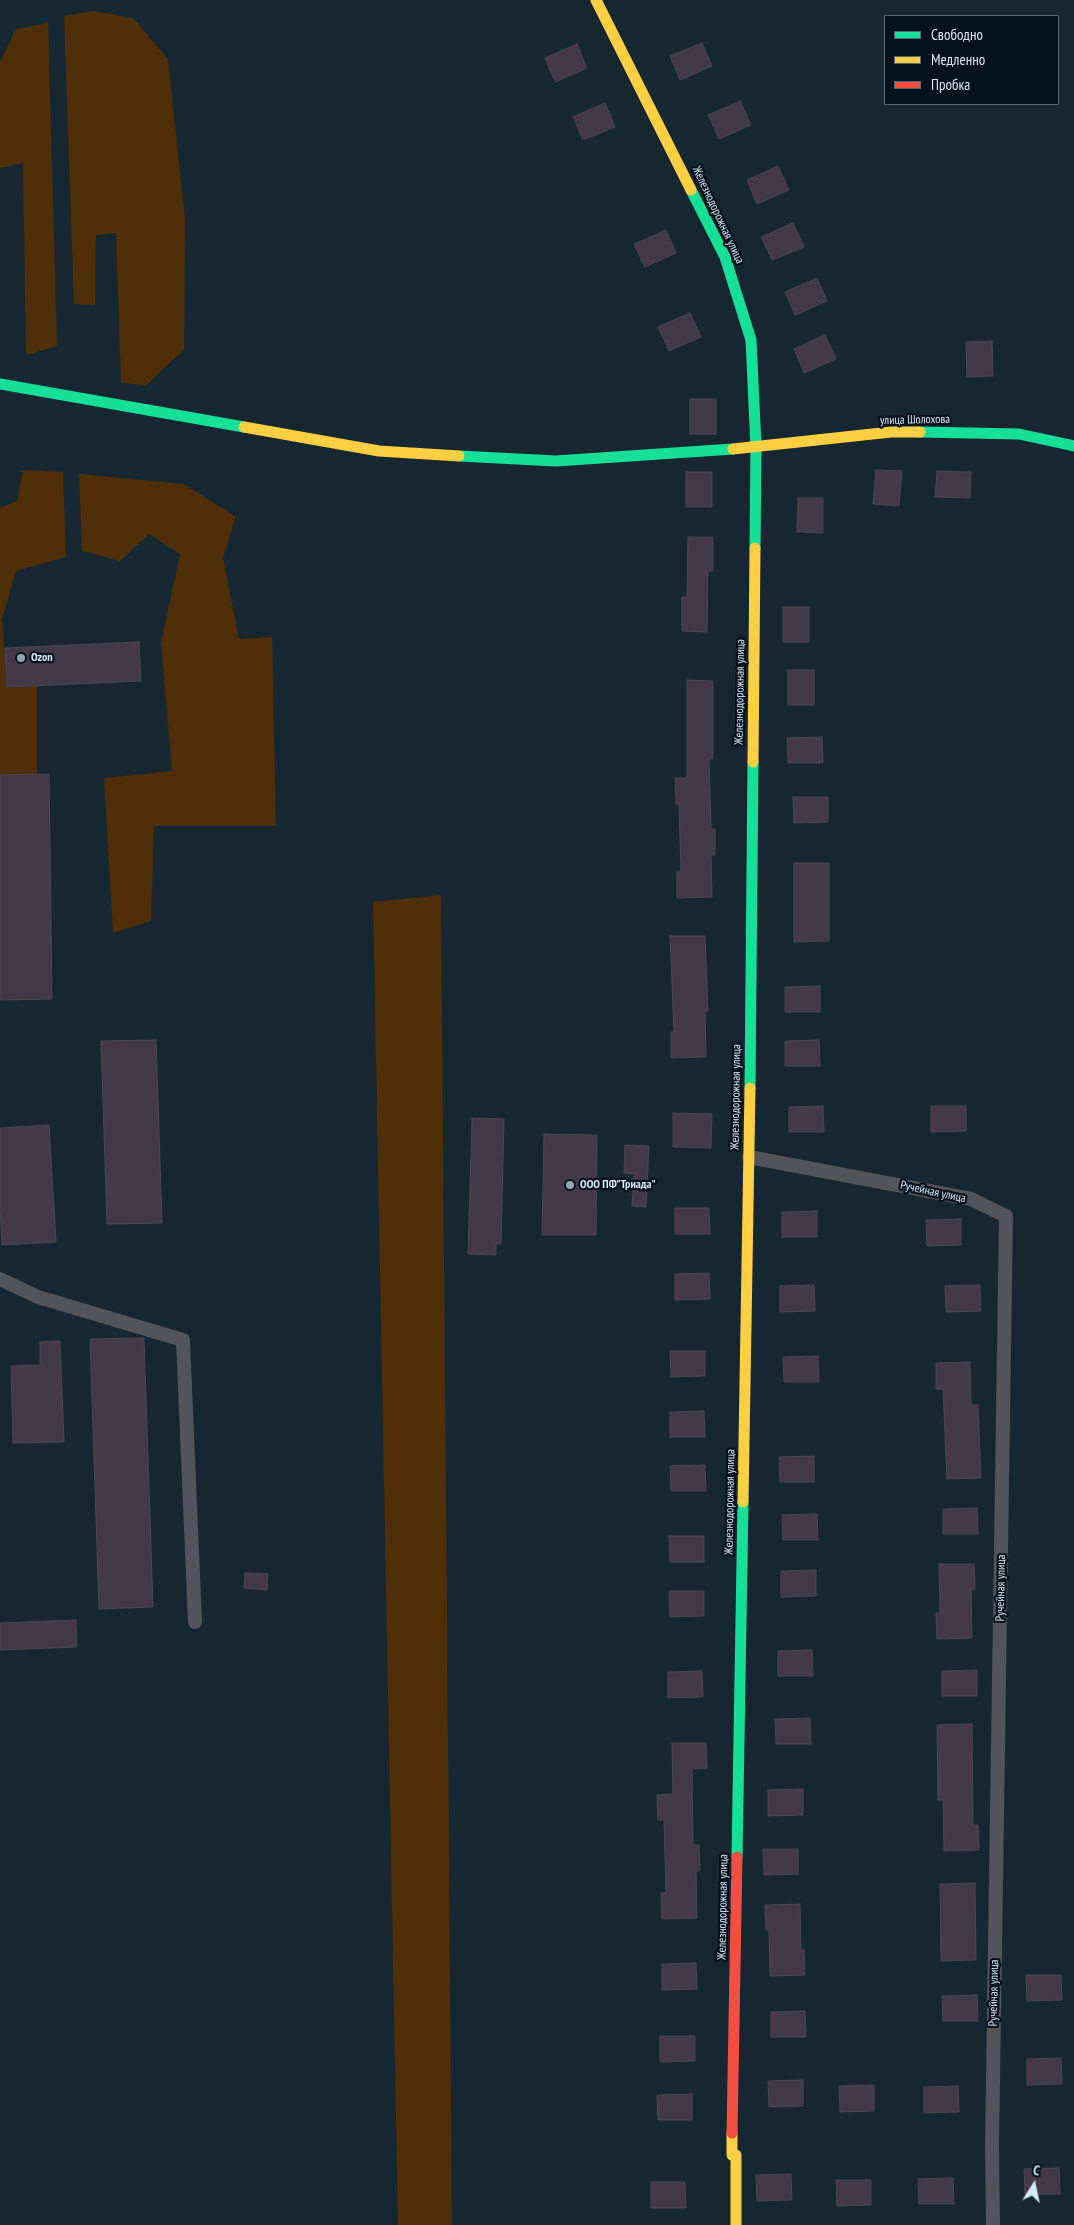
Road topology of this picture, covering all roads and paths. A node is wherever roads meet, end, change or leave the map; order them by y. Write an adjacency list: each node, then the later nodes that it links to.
1 (596, 0): 4 (street, Железнодорожная улица)
2 (0, 384): 4 (street, улица Шолохова)
3 (1074, 446): 4 (street, улица Шолохова)
4 (756, 447): 5 (street, Железнодорожная улица)
5 (749, 1157): 8 (street, Железнодорожная улица); 9 (street, Ручейная улица)
6 (0, 1280): 7 (street)
7 (195, 1622)
8 (736, 2225)
9 (993, 2225)

